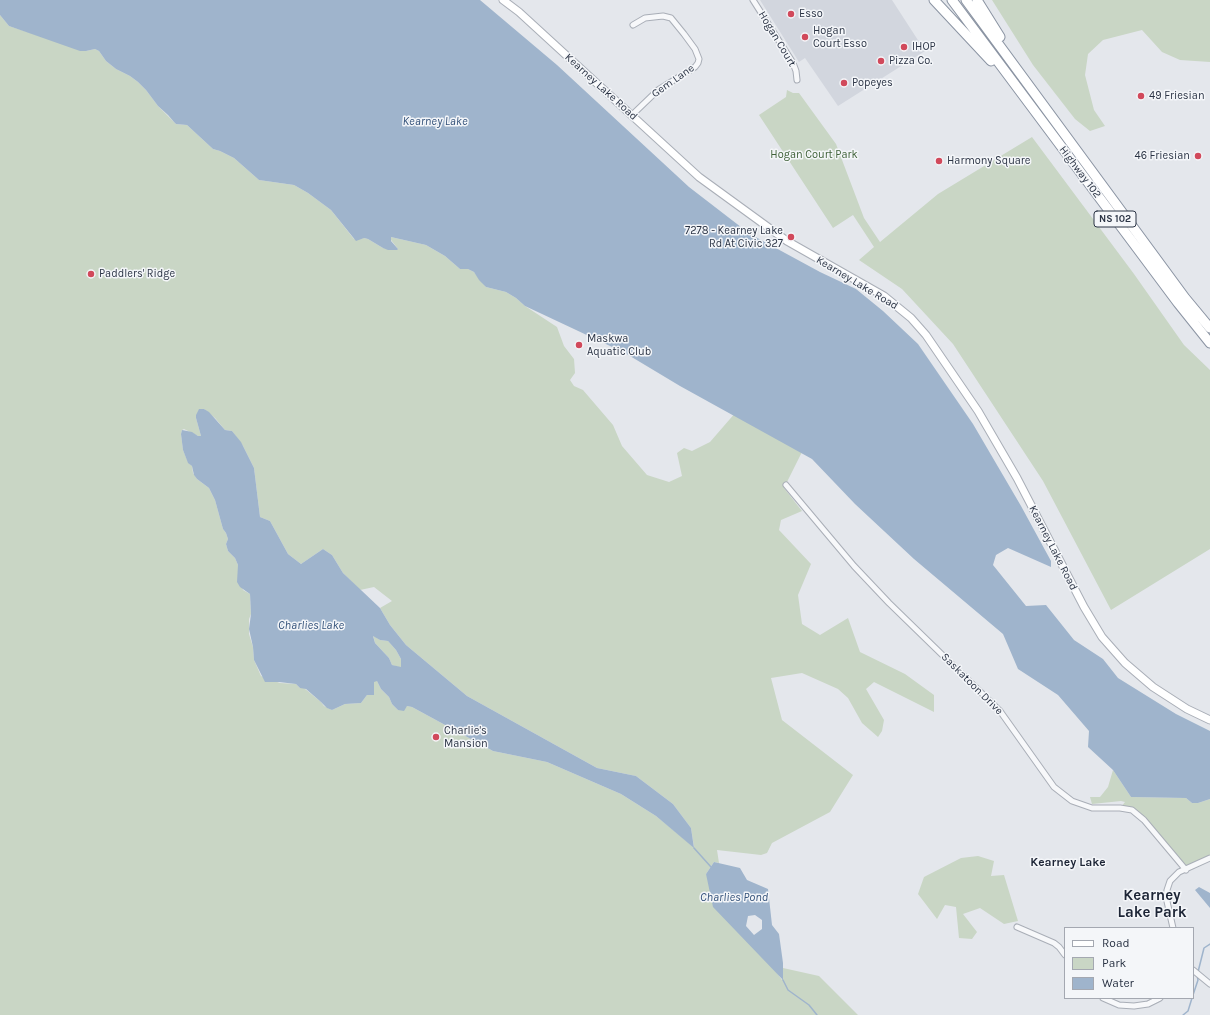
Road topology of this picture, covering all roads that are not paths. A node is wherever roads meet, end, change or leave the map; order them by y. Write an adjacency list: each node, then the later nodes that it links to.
1 (503, 0): 11 (main road, Kearney Lake Road)
2 (753, 0): 8 (street, Hogan Court)
3 (934, 0): 10 (highway)
4 (952, 0): 10 (highway, Highway 102 / NS 102)
5 (966, 0): 9 (highway, Highway 102 / NS 102)
6 (977, 0): 9 (highway)
7 (633, 25): 11 (street, Gem Lane)
8 (797, 80)
9 (1031, 88): 12 (highway, Highway 102 / NS 102)
10 (1022, 95): 13 (highway, Highway 102 / NS 102)
11 (632, 116): 15 (main road, Kearney Lake Road)
12 (1210, 328)
13 (1210, 343)
14 (786, 485): 17 (street, Saskatoon Drive)
15 (1210, 720)
16 (1210, 858): 17 (street)
17 (1186, 870): 19 (street)
18 (1016, 927): 20 (street)
19 (1173, 927)
20 (1064, 954)
21 (1196, 971): 22 (street)
22 (1210, 984)
23 (1105, 999): 24 (street)
24 (1158, 999)

